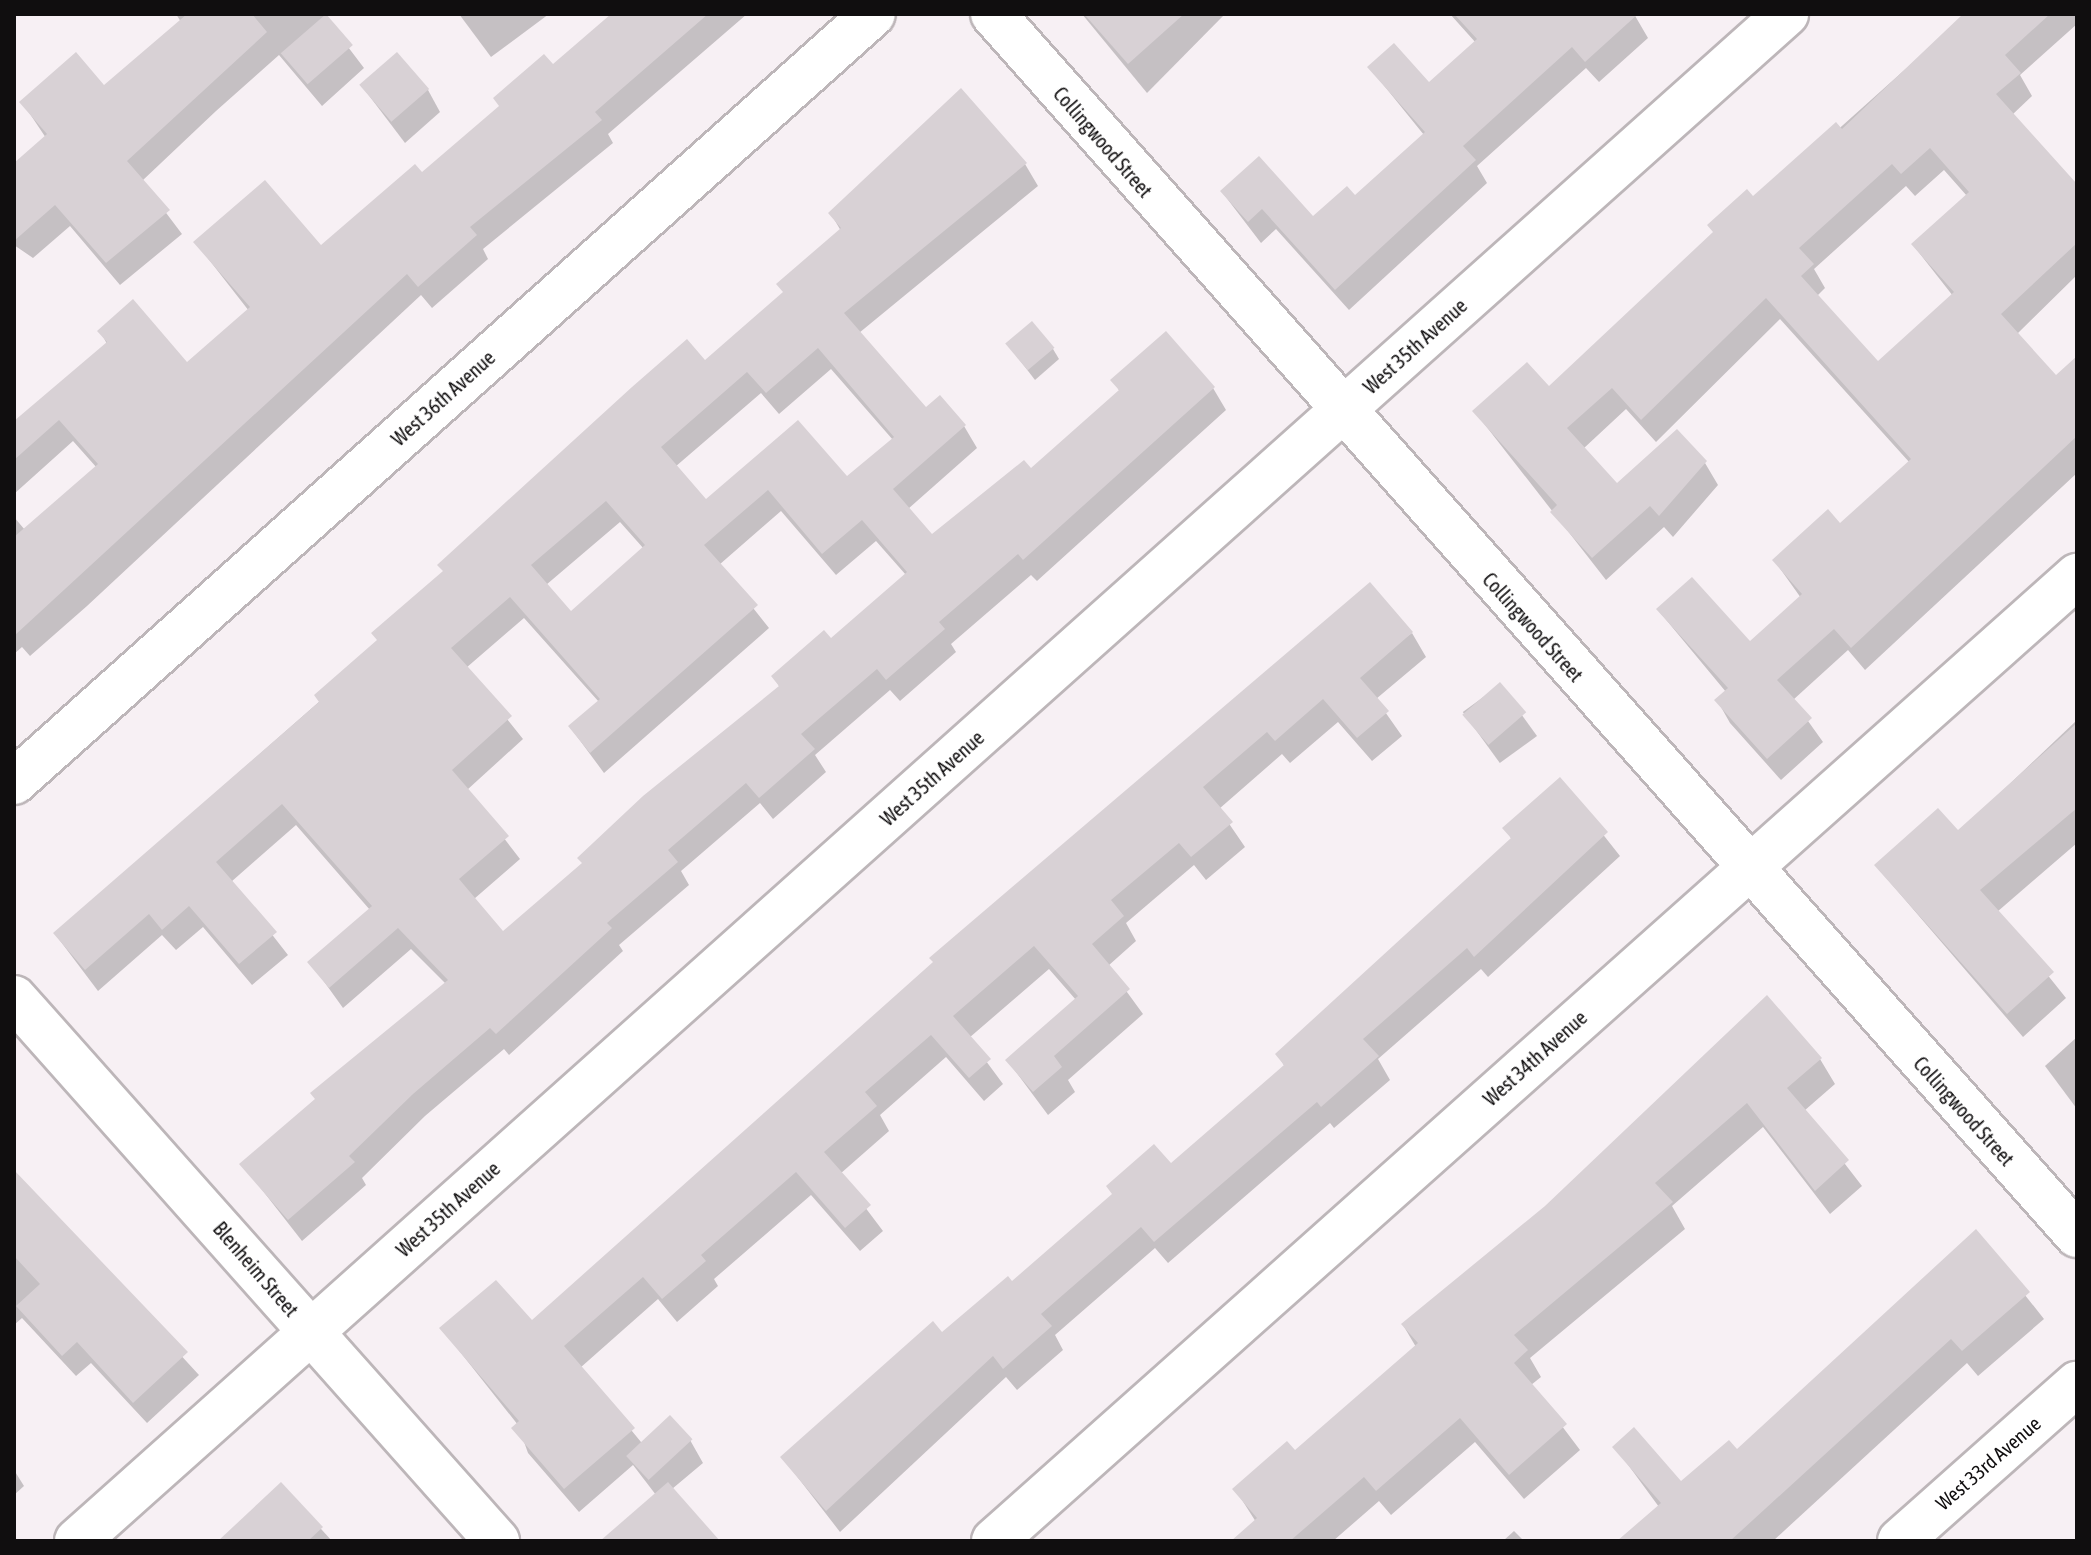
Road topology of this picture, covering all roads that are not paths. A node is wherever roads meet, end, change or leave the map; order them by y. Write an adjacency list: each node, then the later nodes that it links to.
1 (873, 14): 6 (street, West 36th Avenue)
2 (993, 14): 4 (street, Collingwood Street)
3 (1786, 14): 4 (street, West 35th Avenue)
4 (1342, 411): 7 (street, Collingwood Street); 10 (street, West 35th Avenue)
5 (2077, 576): 7 (street, West 34th Avenue)
6 (14, 782)
7 (1751, 866): 9 (street, Collingwood Street); 14 (street, West 34th Avenue)
8 (14, 998): 10 (street, Blenheim Street)
9 (2077, 1235)
10 (312, 1332): 12 (street, West 35th Avenue); 13 (street, Blenheim Street)
11 (2077, 1384): 15 (street, West 33rd Avenue)
12 (77, 1541)
13 (497, 1541)
14 (994, 1541)
15 (1900, 1541)

